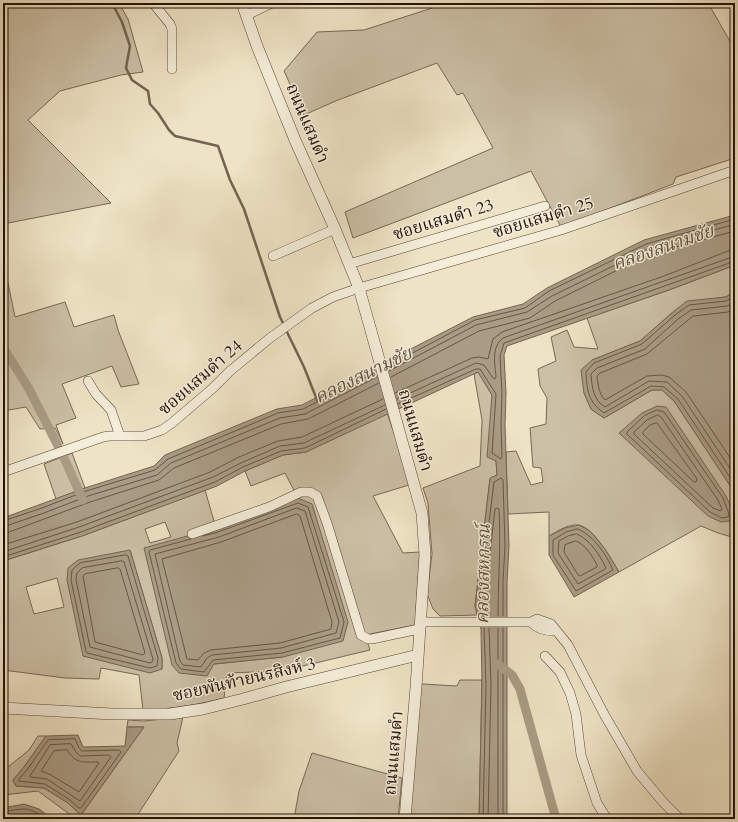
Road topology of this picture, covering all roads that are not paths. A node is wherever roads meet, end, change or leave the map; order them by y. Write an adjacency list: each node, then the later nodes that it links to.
1 (153, 3): 5 (street)
2 (242, 3): 4 (street, ถนนแสมดำ)
3 (272, 3): 4 (street)
4 (247, 15): 8 (street, ถนนแสมดำ)
5 (172, 69)
6 (735, 170): 11 (street, ซอยแสมดำ 25)
7 (545, 206): 10 (street, ซอยแสมดำ 23)
8 (335, 228): 9 (street); 10 (street, ถนนแสมดำ)
9 (273, 256)
10 (349, 264): 11 (street, ถนนแสมดำ)
11 (358, 288): 13 (street, ซอยแสมดำ 24); 16 (street, ถนนแสมดำ)
12 (88, 381): 13 (street)
13 (120, 436): 14 (street, ซอยแสมดำ 24)
14 (3, 472)
15 (192, 534): 16 (street)
16 (420, 625): 17 (street, ถนนแสมดำ); 22 (street)
17 (418, 655): 19 (street, ซอยพันท้ายนรสิงห์ 3); 20 (street, ถนนแสมดำ)
18 (545, 656): 21 (street)
19 (3, 708)
20 (405, 819)
21 (607, 819)
22 (680, 819)

